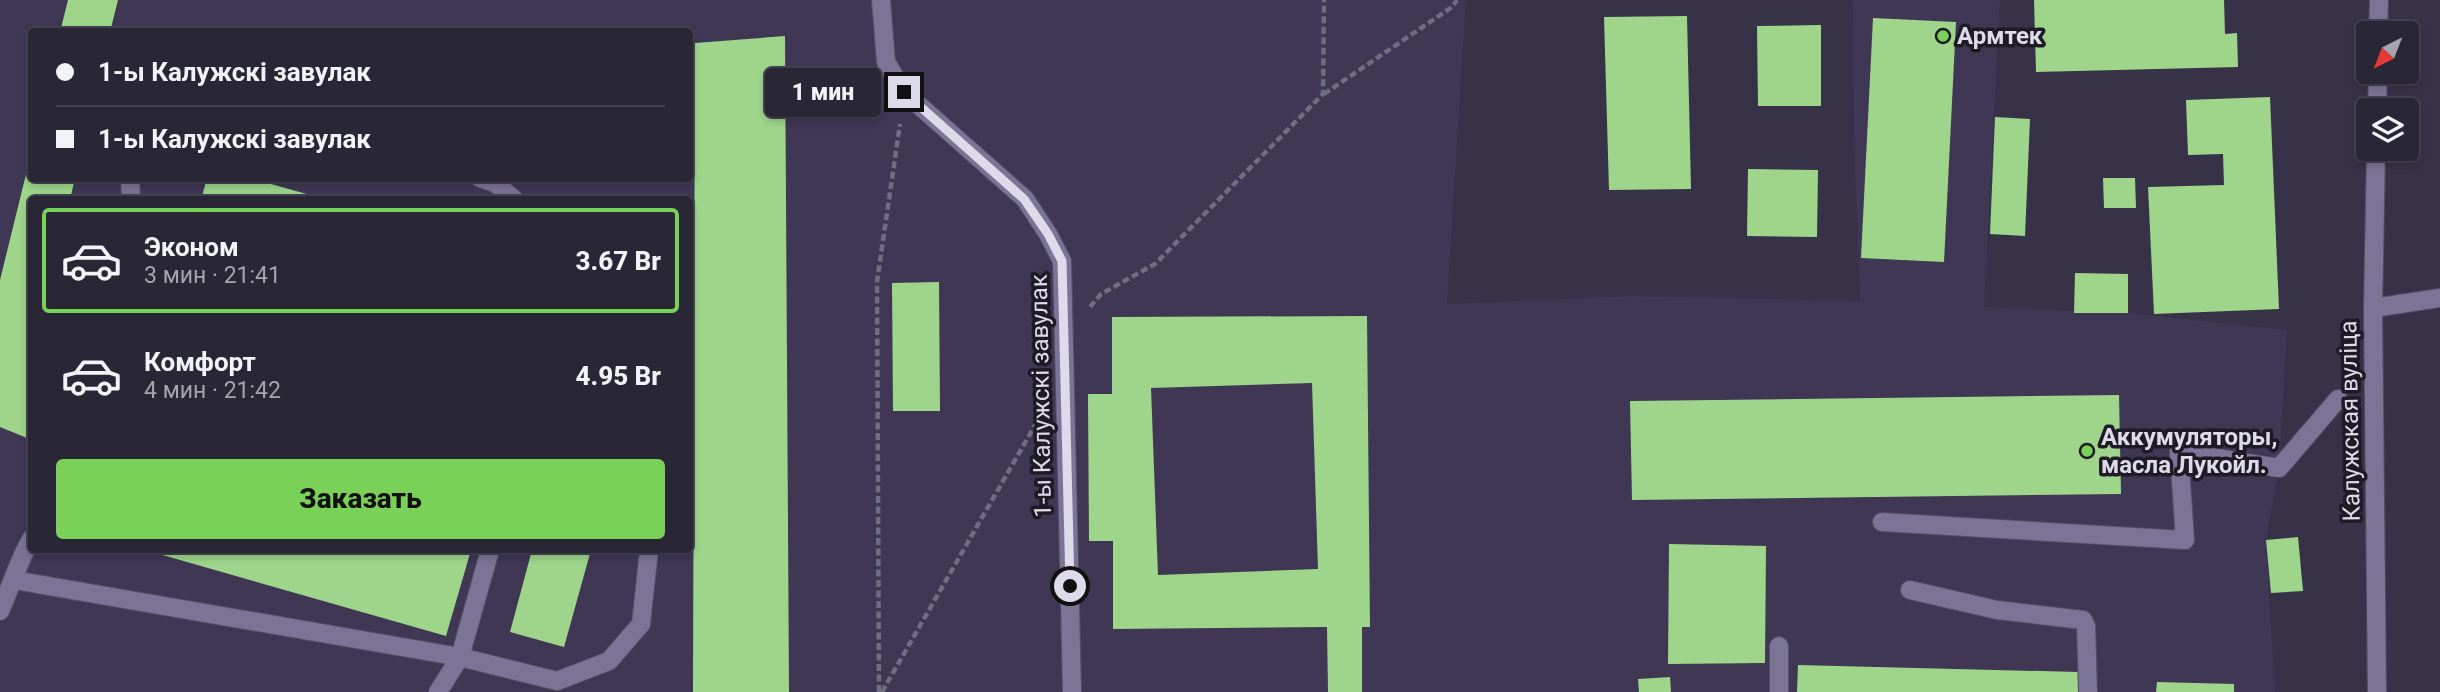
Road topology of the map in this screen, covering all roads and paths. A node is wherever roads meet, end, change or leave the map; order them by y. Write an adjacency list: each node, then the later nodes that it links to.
1 (881, 0): 6 (street, 1-ы Калужскі завулак)
2 (1324, 0): 7 (path)
3 (1457, 0): 7 (path)
4 (2379, 0): 5 (street)
5 (2378, 21)
6 (904, 92): 13 (street, 1-ы Калужскі завулак); 26 (path)
7 (1323, 94): 13 (path)
8 (2376, 161): 12 (street, Калужская вуліца)
9 (492, 182): 10 (street)
10 (510, 196)
11 (2440, 298): 12 (street)
12 (2373, 308): 30 (street, Калужская вуліца)
13 (1064, 338): 14 (street, 1-ы Калужскі завулак)
14 (1065, 373): 26 (path); 27 (street, 1-ы Калужскі завулак)
15 (2338, 399): 16 (street)
16 (1882, 522)
17 (28, 544): 20 (street)
18 (489, 553): 24 (street)
19 (649, 553): 24 (street)
20 (14, 580): 22 (street); 24 (street)
21 (1910, 590): 29 (street)
22 (0, 611)
23 (1779, 646): 28 (street)
24 (460, 657): 25 (street)
25 (438, 692)
26 (880, 692)
27 (1072, 692)
28 (1779, 692)
29 (2088, 692)
30 (2377, 692)

